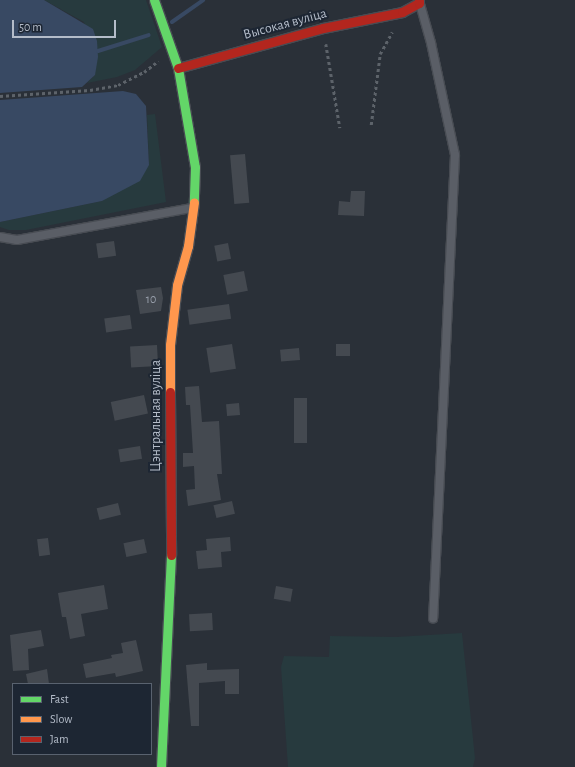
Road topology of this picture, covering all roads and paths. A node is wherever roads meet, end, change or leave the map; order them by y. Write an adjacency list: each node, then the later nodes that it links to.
1 (154, 0): 5 (street, Цэнтральная вуліца)
2 (419, 2): 3 (street, Высокая вуліца); 12 (lane)
3 (402, 12): 4 (street, Высокая вуліца); 8 (path)
4 (323, 28): 6 (street, Высокая вуліца); 9 (path)
5 (172, 52): 6 (street, Цэнтральная вуліца); 7 (path)
6 (178, 68): 10 (street, Цэнтральная вуліца)
7 (0, 96)
8 (371, 125)
9 (340, 128)
10 (194, 208): 11 (lane); 13 (street, Цэнтральная вуліца)
11 (0, 237)
12 (433, 618)
13 (161, 767)

